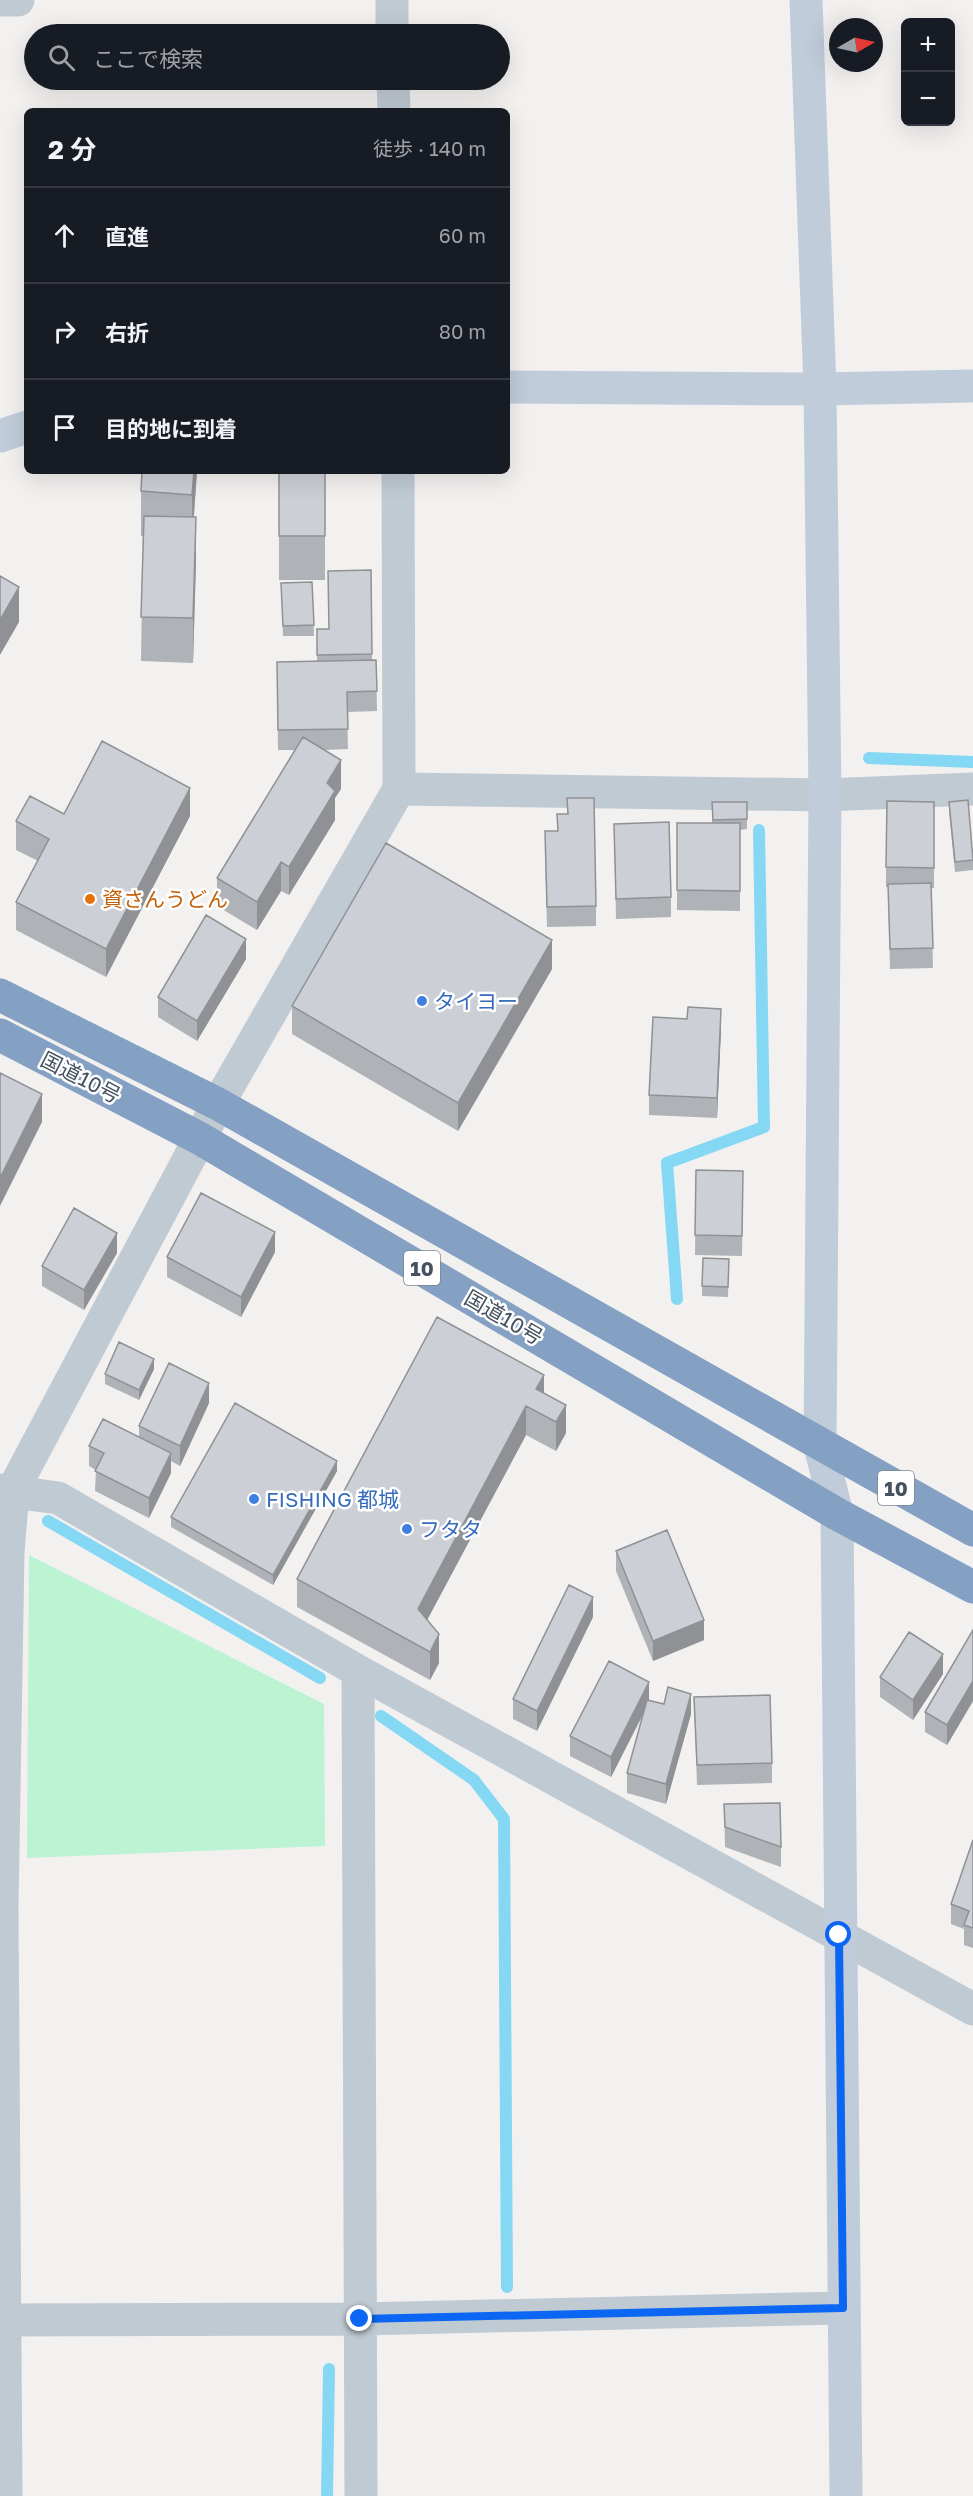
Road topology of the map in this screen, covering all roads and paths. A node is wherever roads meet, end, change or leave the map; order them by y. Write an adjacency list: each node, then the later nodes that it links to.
1 (0, 0): 2 (street)
2 (18, 0)
3 (392, 0): 5 (street)
4 (806, 0): 10 (street)
5 (393, 24)
6 (393, 90): 7 (street)
7 (393, 108)
8 (973, 386): 10 (street)
9 (510, 387): 10 (street)
10 (820, 389): 16 (street)
11 (24, 429): 12 (street)
12 (0, 436)
13 (398, 474): 14 (street)
14 (399, 789): 16 (street); 19 (street)
15 (973, 789): 16 (street)
16 (825, 795): 21 (street)
17 (0, 994): 19 (highway, 国道10号 / 10)
18 (0, 1035): 20 (highway, 国道10号 / 10)
19 (218, 1104): 20 (street); 21 (highway, 国道10号 / 10)
20 (199, 1138): 22 (street); 23 (highway, 国道10号 / 10)
21 (820, 1446): 23 (street); 24 (highway, 国道10号 / 10)
22 (6, 1490): 26 (street); 27 (street)
23 (837, 1514): 25 (highway, 国道10号 / 10); 28 (street)
24 (973, 1530)
25 (973, 1587)
26 (358, 1671): 28 (street); 31 (street)
27 (1, 1908): 32 (street)
28 (839, 1935): 29 (street); 30 (street)
29 (973, 2009)
30 (843, 2308): 31 (street); 35 (street)
31 (360, 2319): 32 (street); 34 (street)
32 (3, 2320): 33 (street)
33 (6, 2496)
34 (362, 2496)
35 (846, 2496)

